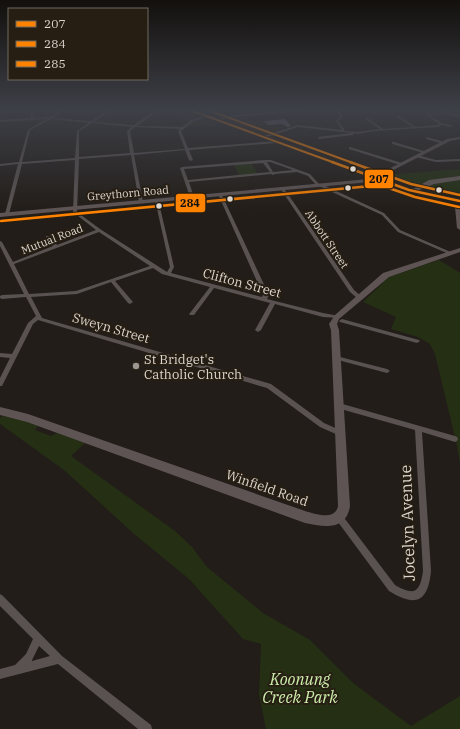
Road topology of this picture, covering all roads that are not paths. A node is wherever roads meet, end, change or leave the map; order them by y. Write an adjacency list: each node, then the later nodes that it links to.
1 (26, 143): 18 (street)
2 (78, 143): 14 (street)
3 (131, 143): 12 (street)
4 (183, 143): 10 (street)
5 (265, 143): 10 (street)
6 (279, 143): 24 (main road)
7 (394, 143): 11 (street)
8 (444, 143): 11 (street, Greythorn Road)
9 (350, 148): 19 (street)
10 (186, 150): 12 (street); 15 (street)
11 (425, 152): 13 (street, Greythorn Road)
12 (133, 154): 14 (street); 34 (street)
13 (417, 156): 16 (street); 19 (street, Greythorn Road)
14 (77, 159): 18 (street); 36 (street)
15 (191, 160)
16 (460, 160)
17 (264, 161): 21 (street); 22 (street); 23 (street)
18 (21, 163): 20 (street); 37 (street)
19 (401, 164): 24 (street, Greythorn Road)
20 (0, 165)
21 (219, 165): 25 (street); 27 (street)
22 (296, 170): 23 (street); 28 (street)
23 (273, 174): 25 (street)
24 (376, 177): 28 (street, Greythorn Road); 30 (main road)
25 (225, 178): 27 (street)
26 (460, 178): 30 (highway)
27 (186, 181): 32 (street)
28 (319, 185): 29 (street, Greythorn Road); 45 (street)
29 (282, 188): 31 (street, Greythorn Road); 53 (street, Abbott Street)
30 (416, 190): 35 (main road); 35 (main road)
31 (220, 194): 32 (street, Greythorn Road); 54 (street)
32 (192, 197): 33 (street, Greythorn Road)
33 (157, 200): 34 (street, Greythorn Road); 48 (street)
34 (141, 202): 36 (street, Greythorn Road)
35 (460, 204): 39 (street)
36 (75, 208): 37 (street, Greythorn Road); 40 (street, Clifton Street)
37 (7, 214): 38 (street, Greythorn Road)
38 (0, 215)
39 (460, 228)
40 (99, 230): 43 (street, Mutual Road); 47 (street, Clifton Street)
41 (48, 237): 43 (street)
42 (0, 242): 46 (street)
43 (56, 247): 46 (street, Mutual Road)
44 (460, 250): 45 (street)
45 (451, 253): 53 (street)
46 (11, 264): 51 (street)
47 (155, 267): 48 (street, Clifton Street); 49 (street)
48 (166, 274): 50 (street, Clifton Street)
49 (113, 281): 51 (street); 55 (street)
50 (213, 286): 54 (street, Clifton Street); 57 (street)
51 (27, 296): 52 (street); 58 (street)
52 (1, 297)
53 (360, 298): 59 (street)
54 (264, 300): 56 (street, Clifton Street)
55 (130, 302)
56 (273, 302): 59 (street, Clifton Street); 60 (street)
57 (192, 314)
58 (38, 317): 63 (street); 70 (street, Sweyn Street)
59 (338, 320): 61 (street, Clifton Street); 64 (street)
60 (258, 330)
61 (417, 341)
62 (0, 355): 63 (street)
63 (14, 356): 66 (street)
64 (336, 358): 65 (street); 67 (street)
65 (387, 371)
66 (0, 384)
67 (339, 406): 69 (street); 70 (street)
68 (3, 412): 72 (street, Winfield Road)
69 (418, 428): 71 (street); 72 (street, Jocelyn Avenue)
70 (340, 433): 72 (street)
71 (454, 439)
72 (339, 518)
73 (0, 599): 74 (street)
74 (38, 638): 75 (street); 76 (street)
75 (59, 659): 76 (street); 78 (street)
76 (17, 670): 77 (street)
77 (0, 674)
78 (147, 729)

